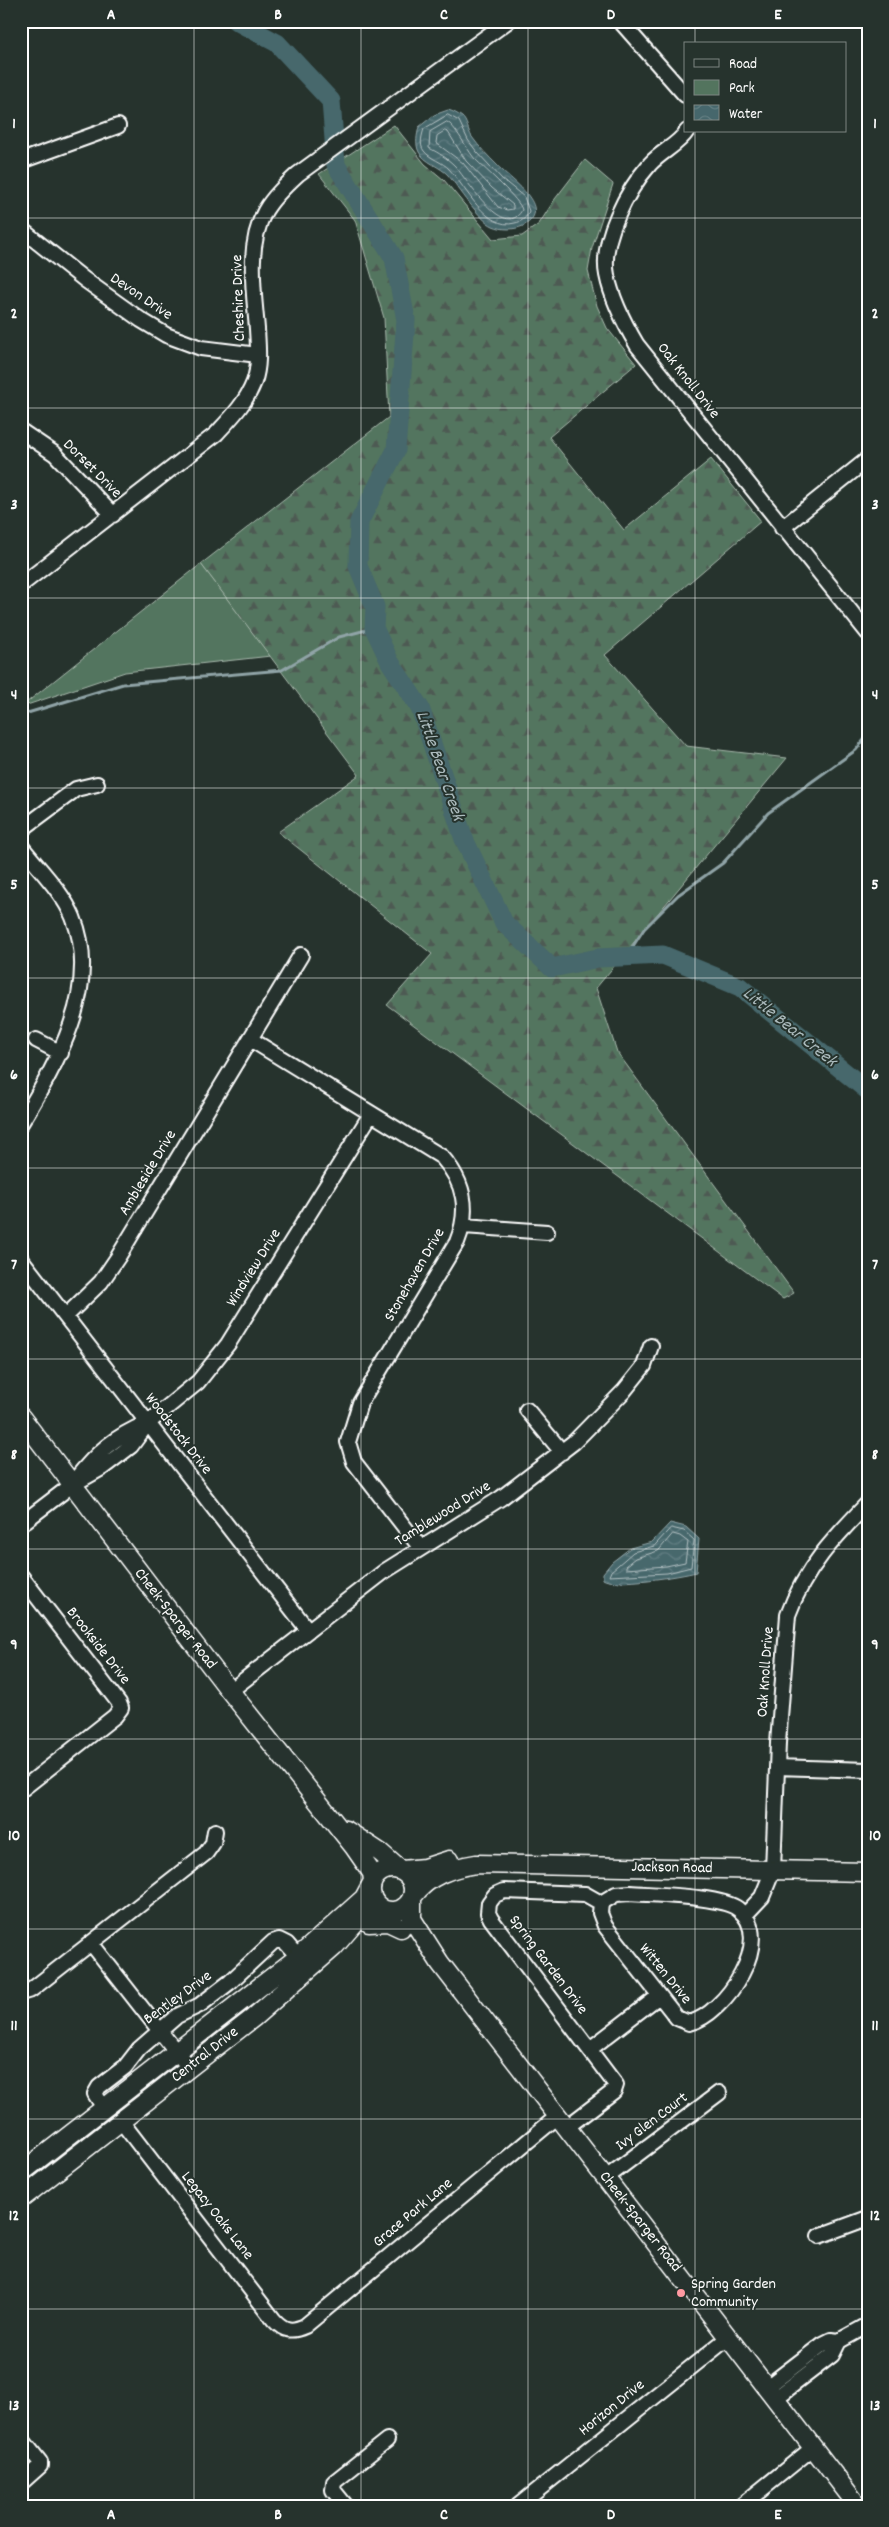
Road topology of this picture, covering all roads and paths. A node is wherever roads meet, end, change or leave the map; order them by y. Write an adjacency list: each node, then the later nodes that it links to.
1 (508, 21): 8 (street, Cheshire Drive)
2 (620, 21): 3 (street)
3 (684, 94)
4 (118, 126): 6 (street)
5 (686, 132): 12 (street, Oak Knoll Drive)
6 (21, 161)
7 (21, 229): 8 (street, Devon Drive)
8 (258, 355): 11 (street, Cheshire Drive)
9 (21, 431): 11 (street, Dorset Drive)
10 (868, 459): 12 (street)
11 (113, 515): 13 (street, Cheshire Drive)
12 (782, 528): 14 (street, Oak Knoll Drive)
13 (21, 585)
14 (868, 633)
15 (98, 784): 16 (street)
16 (21, 830)
17 (21, 846): 21 (street)
18 (301, 955): 19 (street, Ambleside Drive)
19 (250, 1039): 22 (street, Stonehaven Drive); 27 (street, Ambleside Drive)
20 (36, 1040): 21 (street)
21 (61, 1053): 23 (street)
22 (371, 1114): 24 (street, Stonehaven Drive); 31 (street, Windview Drive)
23 (21, 1123)
24 (464, 1226): 25 (street); 36 (street, Stonehaven Drive)
25 (547, 1232)
26 (21, 1259): 27 (street, Woodstock Drive)
27 (66, 1316): 31 (street, Woodstock Drive)
28 (650, 1346): 32 (street, Tamblewood Drive)
29 (528, 1410): 32 (street)
30 (21, 1418): 33 (main road, Cheek-Sparger Road)
31 (148, 1423): 33 (street, Windview Drive); 38 (street, Woodstock Drive)
32 (562, 1452): 36 (street, Tamblewood Drive)
33 (72, 1485): 35 (street, Windview Drive); 39 (main road, Cheek-Sparger Road)
34 (868, 1502): 40 (street, Oak Knoll Drive)
35 (21, 1524)
36 (420, 1548): 38 (street, Tamblewood Drive)
37 (21, 1576): 42 (street, Brookside Drive)
38 (308, 1630): 39 (street, Tamblewood Drive)
39 (230, 1691): 43 (main road, Cheek-Sparger Road)
40 (777, 1767): 41 (street); 47 (street, Oak Knoll Drive)
41 (868, 1770)
42 (21, 1790)
43 (331, 1820): 46 (main road, Cheek-Sparger Road); 49 (main road, Cheek-Sparger Road)
44 (216, 1831): 55 (street)
45 (476, 1864): 46 (main road, Jackson Road); 47 (main road, Jackson Road); 50 (main road, Jackson Road)
46 (401, 1870): 49 (main road); 50 (main road)
47 (773, 1870): 48 (main road, Jackson Road); 53 (street)
48 (868, 1872)
49 (372, 1882): 52 (main road); 57 (main road, Central Drive)
50 (413, 1897): 52 (main road); 58 (main road, Cheek-Sparger Road)
51 (601, 1903): 53 (street); 60 (street, Witten Drive); 62 (street, Spring Garden Drive)
52 (384, 1910): 54 (main road, Cheek-Sparger Road); 56 (main road, Central Drive)
53 (745, 1915): 60 (street, Witten Drive)
54 (402, 1928): 56 (main road); 58 (main road, Cheek-Sparger Road)
55 (91, 1943): 59 (street); 61 (street)
56 (334, 1947): 64 (main road, Central Drive)
57 (298, 1957): 61 (street, Bentley Drive); 63 (main road, Central Drive)
58 (440, 1963): 68 (main road, Cheek-Sparger Road)
59 (21, 1993)
60 (659, 1996): 62 (street)
61 (160, 2031): 63 (street); 66 (street, Bentley Drive)
62 (590, 2049): 68 (street, Spring Garden Drive)
63 (177, 2052): 64 (street); 66 (main road, Central Drive)
64 (189, 2068): 67 (main road, Central Drive)
65 (719, 2093): 70 (street, Ivy Glen Court)
66 (104, 2108): 69 (main road, Central Drive)
67 (121, 2121): 71 (main road, Central Drive); 75 (street, Legacy Oaks Lane)
68 (563, 2122): 70 (main road, Cheek-Sparger Road); 75 (street, Grace Park Lane)
69 (21, 2173)
70 (606, 2178): 76 (main road, Cheek-Sparger Road)
71 (23, 2194)
72 (868, 2218): 73 (street)
73 (819, 2236)
74 (868, 2325): 77 (street)
75 (288, 2330)
76 (729, 2337): 77 (main road, Cheek-Sparger Road); 83 (street, Horizon Drive)
77 (772, 2392): 80 (main road, Cheek-Sparger Road)
78 (21, 2438): 81 (street)
79 (387, 2440): 82 (street)
80 (814, 2448): 84 (street); 85 (main road, Cheek-Sparger Road)
81 (21, 2483)
82 (346, 2506)
83 (518, 2506)
84 (741, 2506)
85 (858, 2506)

